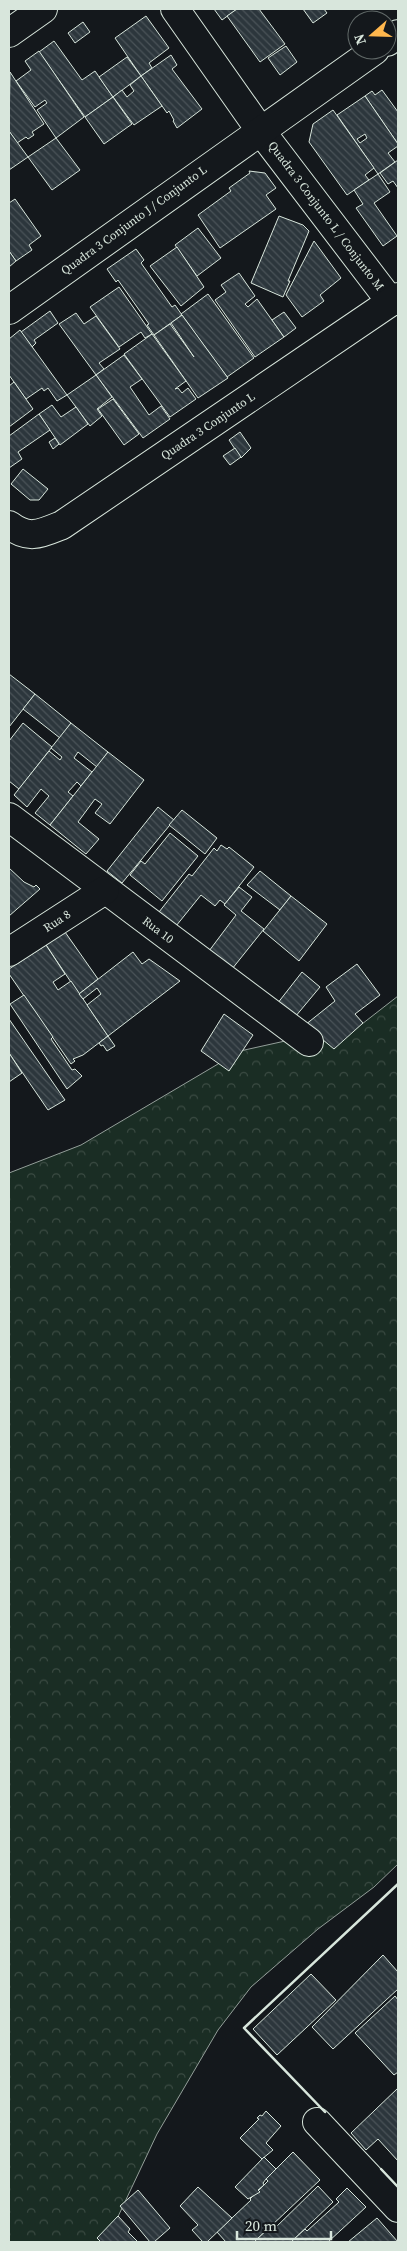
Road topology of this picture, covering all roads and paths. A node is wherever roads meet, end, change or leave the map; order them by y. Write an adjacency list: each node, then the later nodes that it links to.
1 (43, 9): 3 (street)
2 (175, 9): 5 (street, Quadra 3 Conjunto L / Conjunto M)
3 (9, 32)
4 (361, 60): 5 (street, Quadra 3 Conjunto J / Conjunto L)
5 (260, 130): 6 (street, Quadra 3 Conjunto L / Conjunto M); 7 (street, Quadra 3 Conjunto J / Conjunto L)
6 (395, 300): 8 (street, Quadra 3 Conjunto L)
7 (9, 310)
8 (14, 529)
9 (9, 817): 10 (street, Rua 10)
10 (104, 890): 11 (street, Rua 8); 12 (street, Rua 10)
11 (9, 952)
12 (309, 1042)
13 (317, 2122): 14 (street)
14 (398, 2208)

